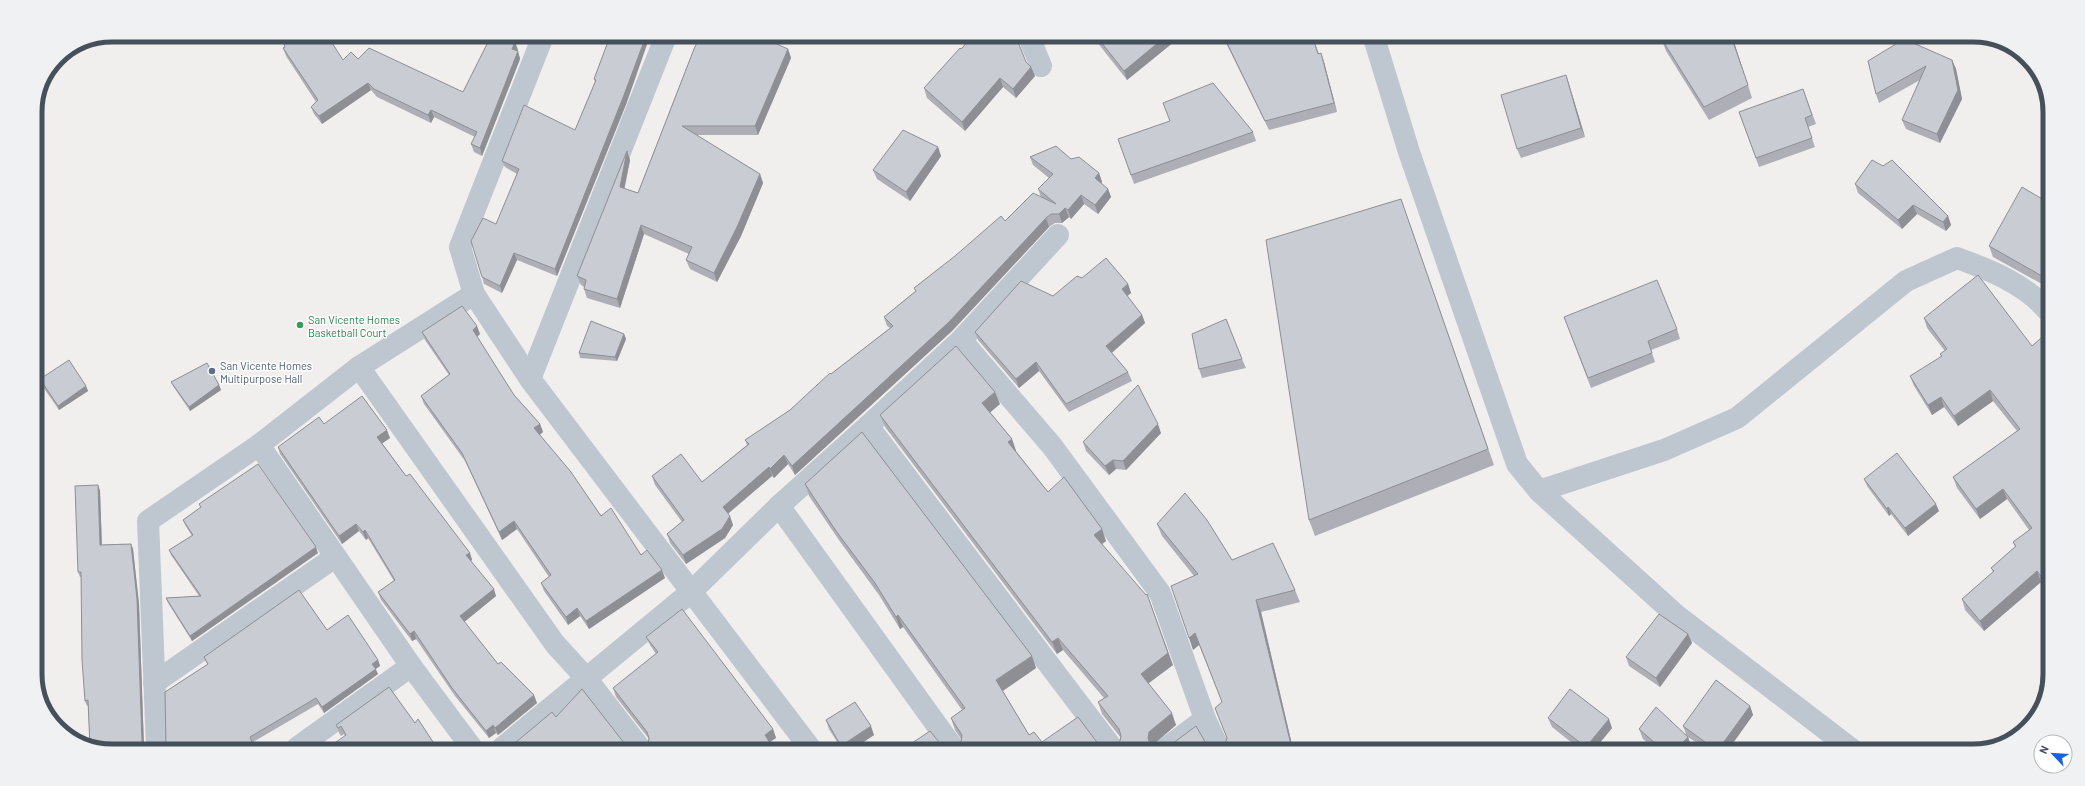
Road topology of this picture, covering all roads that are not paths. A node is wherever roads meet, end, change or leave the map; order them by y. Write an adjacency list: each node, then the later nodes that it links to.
1 (540, 42): 7 (street)
2 (664, 42): 11 (street)
3 (1031, 42): 5 (street)
4 (1375, 42): 14 (street)
5 (1041, 66)
6 (1058, 235): 9 (street)
7 (474, 294): 10 (street); 11 (street)
8 (2043, 305): 14 (street)
9 (961, 340): 12 (street); 21 (street)
10 (359, 367): 13 (street); 19 (street)
11 (530, 379): 17 (street)
12 (868, 426): 15 (street); 29 (street)
13 (259, 445): 16 (street); 20 (street)
14 (1539, 491): 32 (street)
15 (779, 506): 17 (street); 28 (street)
16 (335, 557): 18 (street); 20 (street)
17 (691, 592): 19 (street); 27 (street)
18 (411, 666): 23 (street); 24 (street)
19 (586, 678): 25 (street); 26 (street)
20 (154, 683): 22 (street)
21 (1205, 719): 30 (street); 31 (street)
22 (157, 744)
23 (302, 744)
24 (469, 744)
25 (507, 744)
26 (637, 744)
27 (807, 744)
28 (950, 744)
29 (1109, 744)
30 (1172, 744)
31 (1217, 744)
32 (1845, 744)

